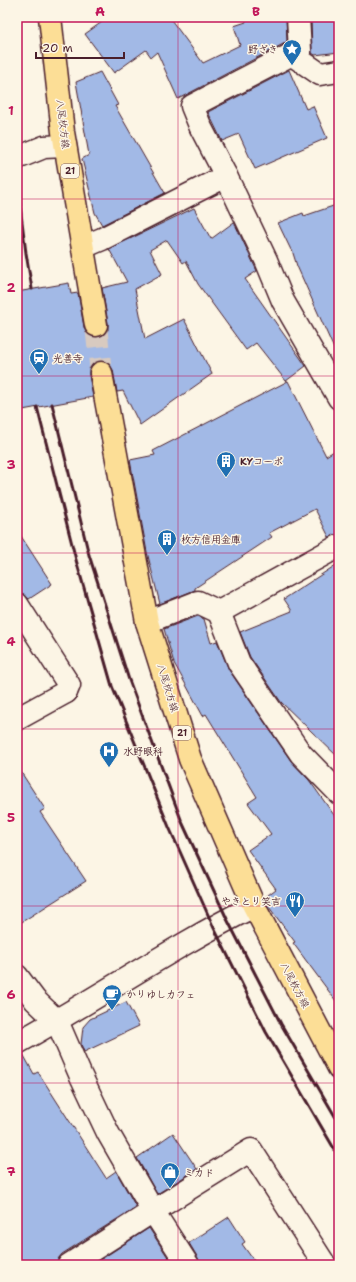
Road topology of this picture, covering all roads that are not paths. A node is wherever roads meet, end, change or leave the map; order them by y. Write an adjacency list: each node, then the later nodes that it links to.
1 (50, 17): 5 (main road, 八尾枚方線 / 21)
2 (298, 17): 3 (street)
3 (291, 54): 4 (street); 7 (street)
4 (339, 71)
5 (65, 146): 6 (street); 8 (main road, 八尾枚方線 / 21)
6 (17, 158)
7 (226, 176): 8 (street); 11 (street)
8 (83, 247): 9 (main road, 八尾枚方線 / 21)
9 (96, 325)
10 (101, 373): 15 (main road, 八尾枚方線 / 21)
11 (339, 398)
12 (339, 546): 14 (street)
13 (17, 604): 16 (street)
14 (219, 612): 15 (street); 17 (street)
15 (147, 622): 18 (main road, 八尾枚方線 / 21)
16 (17, 719)
17 (339, 793)
18 (254, 906): 20 (street); 22 (main road, 八尾枚方線 / 21)
19 (17, 976): 20 (street)
20 (57, 1021): 21 (street); 23 (street)
21 (17, 1043)
22 (339, 1067)
23 (153, 1210): 24 (street); 25 (street); 26 (street)
24 (69, 1265)
25 (188, 1265)
26 (325, 1265)

